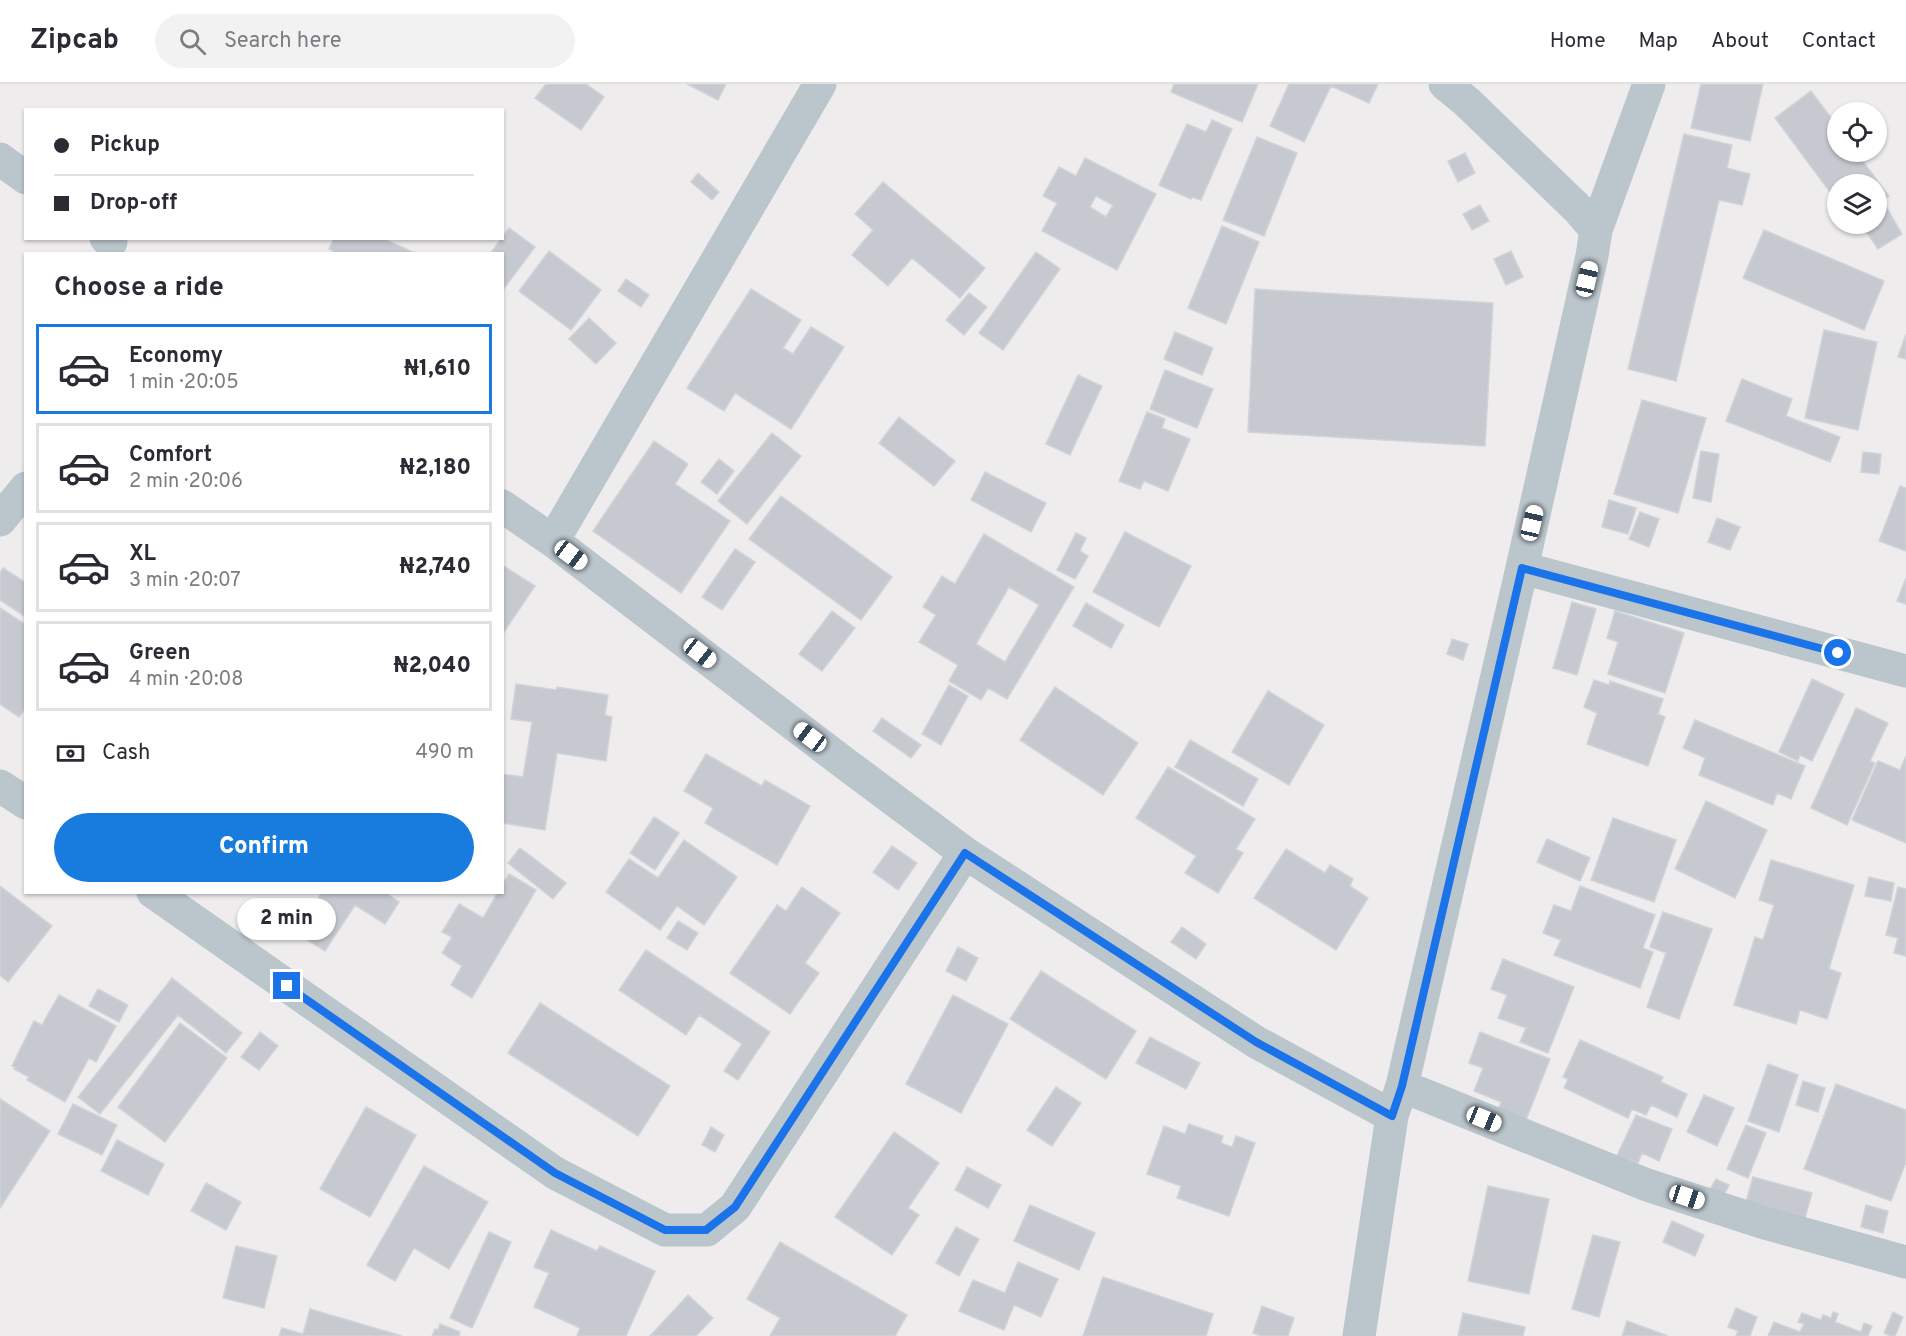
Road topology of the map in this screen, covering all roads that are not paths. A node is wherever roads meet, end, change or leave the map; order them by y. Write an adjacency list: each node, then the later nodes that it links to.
1 (820, 84): 10 (street)
2 (1445, 84): 6 (street)
3 (1649, 84): 6 (street)
4 (0, 159): 5 (street)
5 (24, 177)
6 (1596, 230): 11 (street)
7 (24, 490): 9 (street)
8 (504, 507): 10 (street)
9 (0, 520)
10 (553, 541): 15 (street)
11 (1522, 568): 12 (street); 17 (street)
12 (1906, 671)
13 (0, 786): 14 (street)
14 (24, 802)
15 (965, 853): 16 (street); 17 (street)
16 (156, 894)
17 (1397, 1101): 18 (street); 19 (street)
18 (1906, 1262)
19 (1359, 1336)

